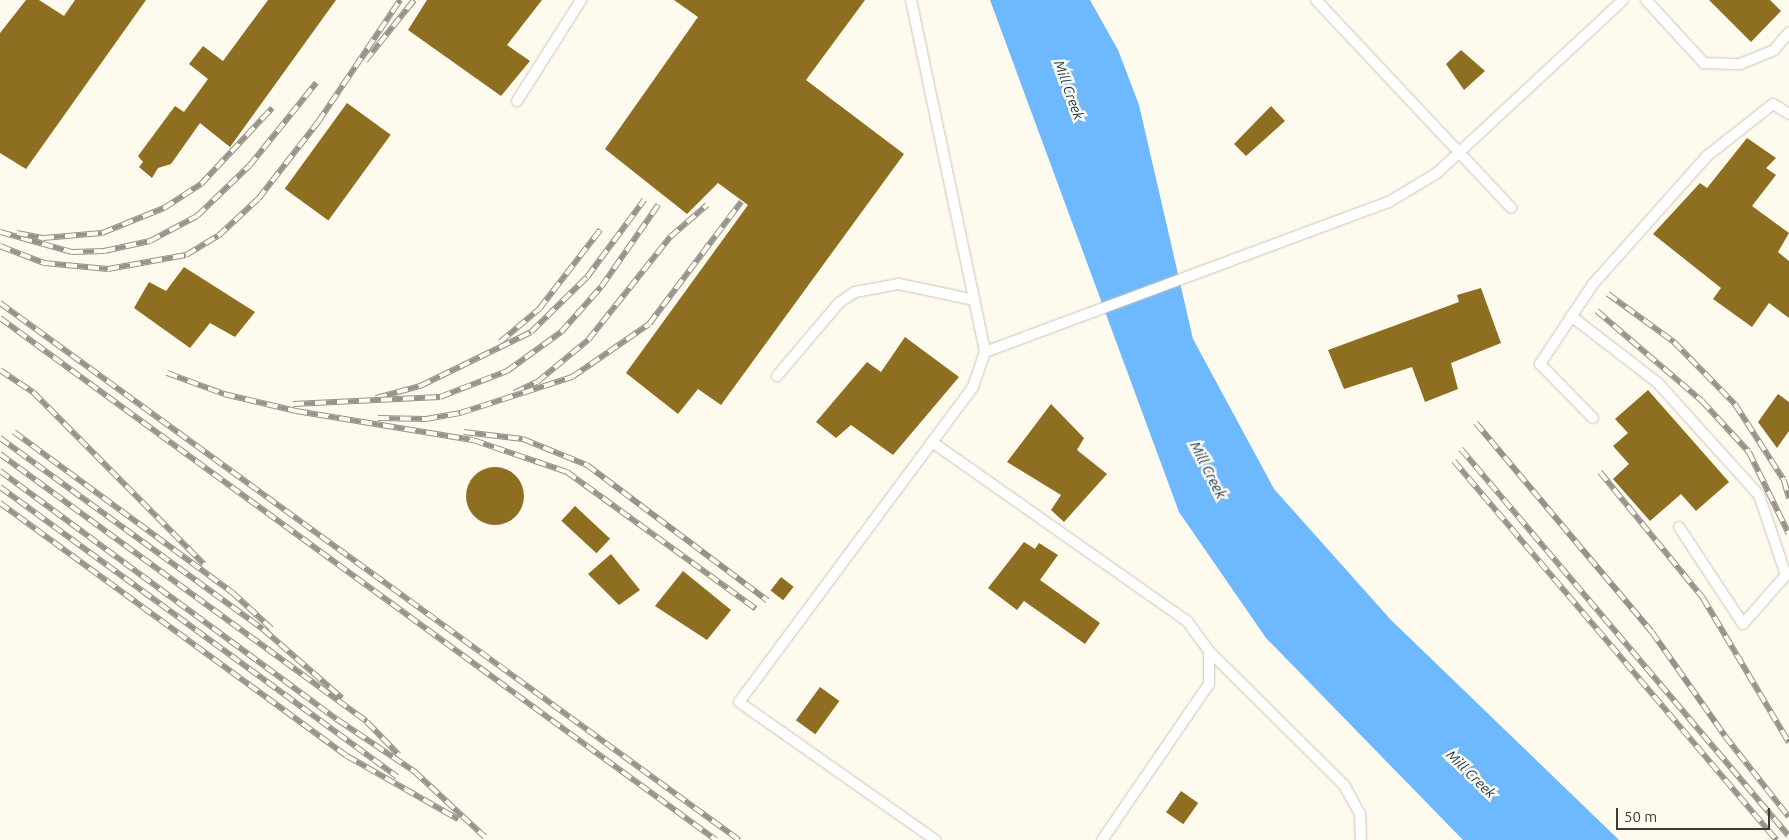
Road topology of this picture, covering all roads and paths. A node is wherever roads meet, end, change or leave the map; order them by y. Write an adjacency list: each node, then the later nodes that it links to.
1 (581, 0): 7 (lane)
2 (911, 0): 11 (lane)
3 (1316, 0): 9 (lane)
4 (1623, 0): 9 (lane)
5 (1646, 0): 6 (lane)
6 (1789, 32)
7 (517, 101)
8 (1789, 114): 12 (lane)
9 (1458, 154): 10 (lane); 13 (lane)
10 (1511, 208)
11 (974, 300): 13 (lane); 14 (lane)
12 (1571, 316): 15 (lane); 17 (lane)
13 (985, 352): 16 (lane)
14 (777, 376)
15 (1593, 418)
16 (932, 442): 18 (lane); 19 (lane)
17 (1679, 527)
18 (1208, 652): 20 (lane); 21 (lane)
19 (934, 840)
20 (1102, 840)
21 (1361, 840)

